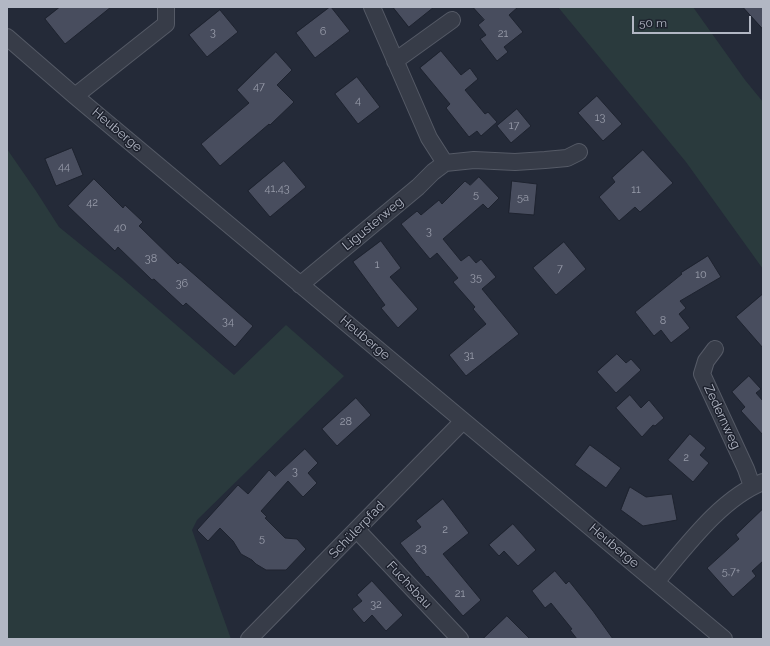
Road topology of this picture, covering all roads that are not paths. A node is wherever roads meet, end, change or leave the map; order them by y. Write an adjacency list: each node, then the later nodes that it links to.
1 (166, 7): 6 (street)
2 (372, 7): 5 (street)
3 (452, 20): 5 (street)
4 (7, 37): 6 (street, Heuberge)
5 (395, 61): 8 (street)
6 (75, 96): 9 (street, Heuberge)
7 (579, 152): 8 (street)
8 (445, 163): 9 (street, Ligusterweg)
9 (300, 285): 11 (street, Heuberge)
10 (715, 349): 12 (street, Zedernweg)
11 (463, 420): 13 (street, Schülerpfad); 14 (street, Heuberge)
12 (758, 484): 14 (street, Zedernweg)
13 (357, 530): 15 (street, Schülerpfad); 16 (street, Fuchsbau)
14 (656, 582): 17 (street, Heuberge)
15 (249, 639)
16 (460, 639)
17 (724, 639)

